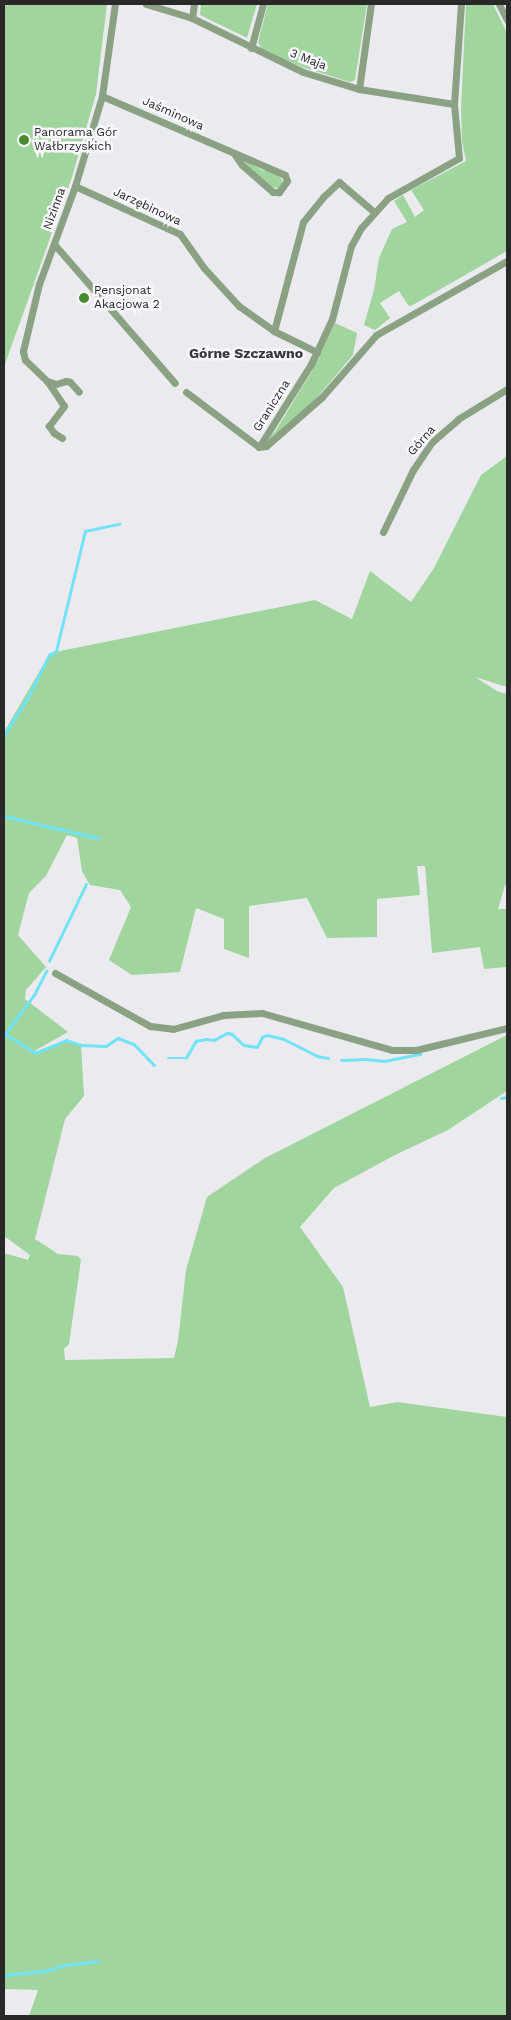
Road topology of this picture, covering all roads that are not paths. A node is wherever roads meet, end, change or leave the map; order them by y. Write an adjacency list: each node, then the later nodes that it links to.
1 (115, 4): 12 (street, Nizinna)
2 (146, 4): 8 (street, 3 Maja)
3 (194, 4): 8 (street)
4 (263, 4): 10 (street)
5 (371, 4): 11 (street)
6 (461, 4): 13 (street, Graniczna)
7 (499, 4): 9 (street)
8 (192, 18): 10 (street, 3 Maja)
9 (507, 20)
10 (251, 48): 11 (street, 3 Maja)
11 (359, 89): 13 (street, 3 Maja)
12 (102, 96): 14 (street, Jaśminowa); 15 (street, Nizinna)
13 (454, 104): 16 (street, Graniczna)
14 (235, 155): 14 (street, Jaśminowa)
15 (75, 186): 17 (street, Nizinna); 19 (street, Jarzębinowa)
16 (374, 212): 19 (street); 20 (street, Graniczna)
17 (54, 244): 21 (street, Nizinna); 22 (street)
18 (507, 262): 27 (street)
19 (274, 331): 20 (street, Jarzębinowa)
20 (317, 352): 27 (street, Graniczna)
21 (47, 381): 24 (street); 26 (street, Nizinna)
22 (175, 383)
23 (507, 389): 28 (street, Górna)
24 (79, 392)
25 (186, 392): 27 (street, Graniczna)
26 (62, 438)
27 (259, 447)
28 (383, 532)
29 (55, 973): 30 (street)
30 (507, 1028)

